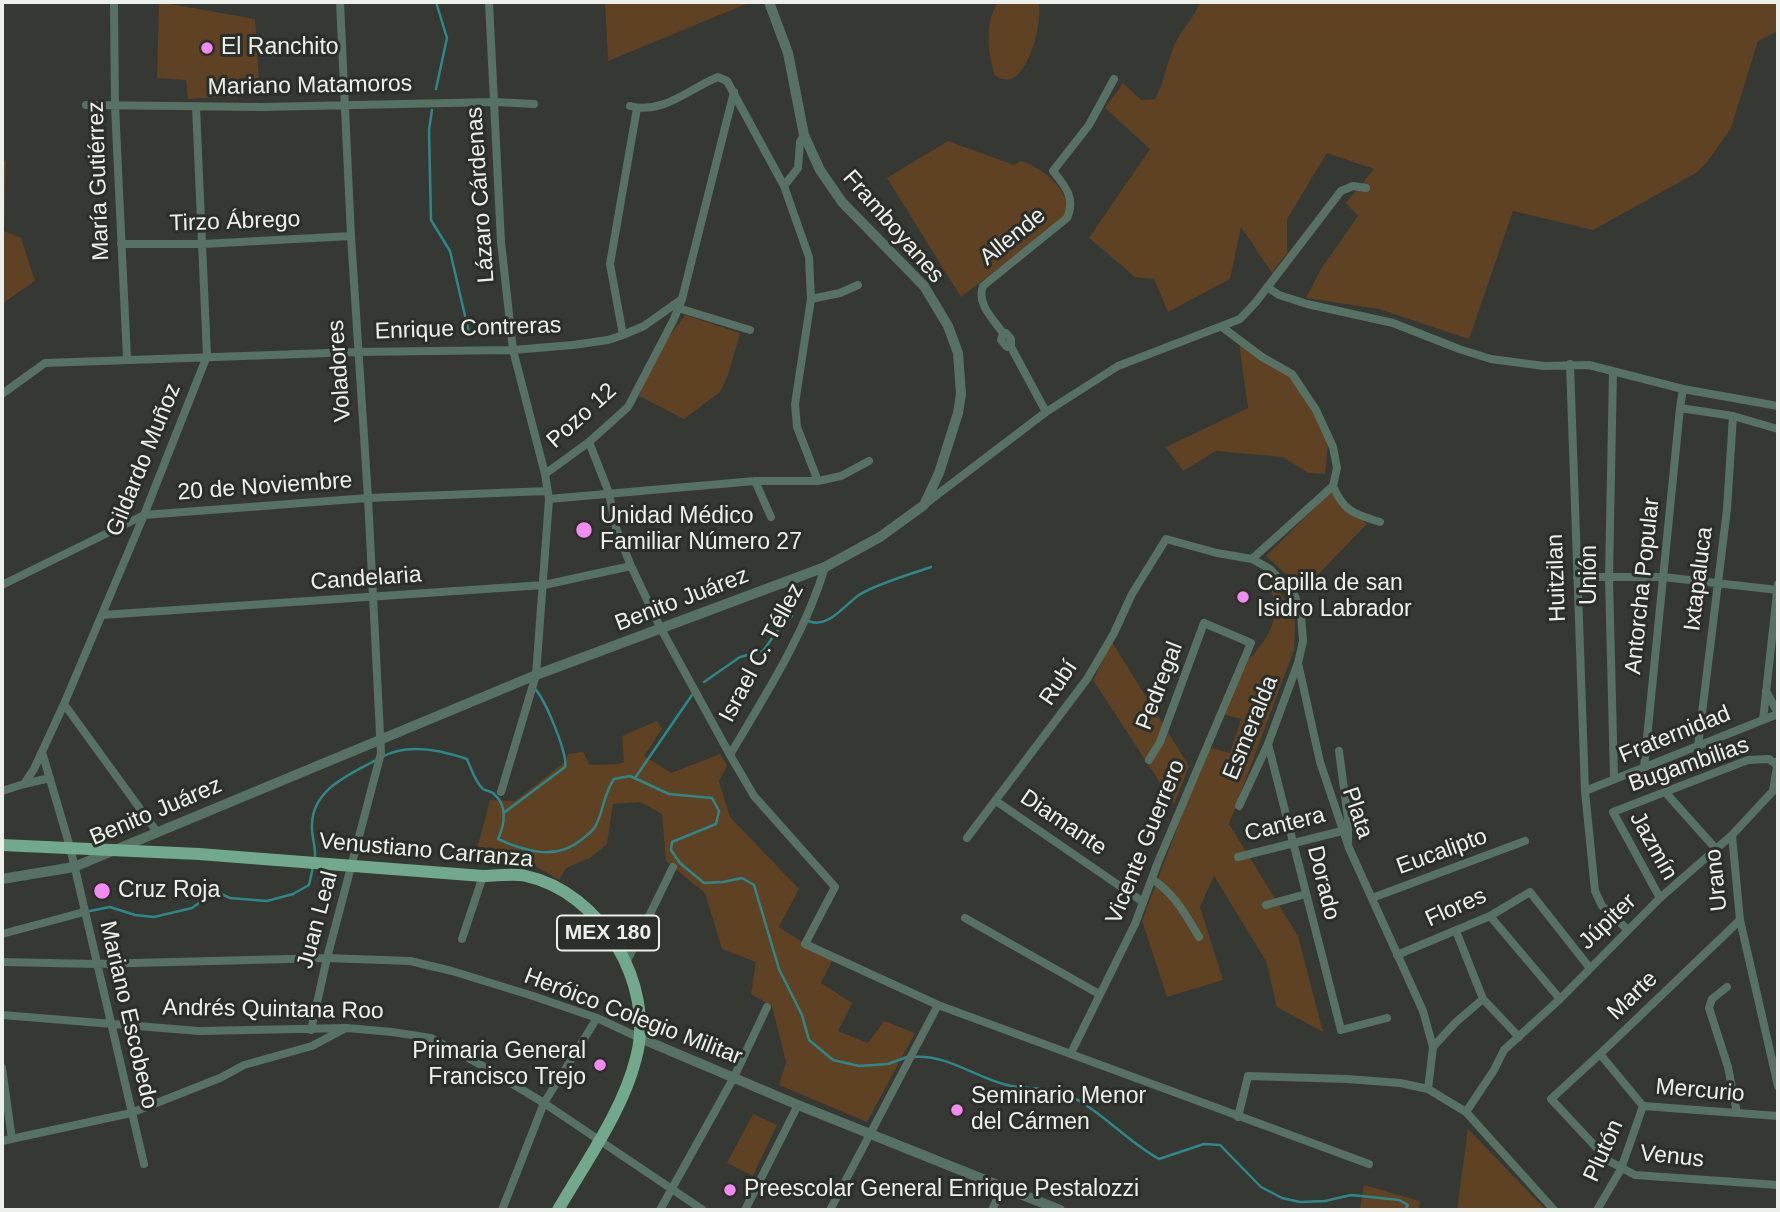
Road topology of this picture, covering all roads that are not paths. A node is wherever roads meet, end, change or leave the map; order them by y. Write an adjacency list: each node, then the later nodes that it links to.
1 (114, 2): 11 (street, María Gutiérrez)
2 (340, 2): 9 (street, Voladores)
3 (489, 2): 7 (street, Lázaro Cárdenas)
4 (769, 2): 13 (street, Framboyanes)
5 (1114, 79): 36 (street, Allende)
6 (734, 92): 14 (street); 22 (street, Pozo 12); 25 (street)
7 (495, 102): 8 (street, Mariano Matamoros); 9 (street, Mariano Matamoros); 26 (street, Lázaro Cárdenas)
8 (534, 104)
9 (344, 105): 12 (street, Mariano Matamoros); 16 (street, Voladores)
10 (86, 106): 11 (street, Mariano Matamoros)
11 (115, 106): 12 (street, Mariano Matamoros); 17 (street, María Gutiérrez)
12 (196, 107): 18 (street, Gildardo Muñoz)
13 (804, 135): 14 (street); 48 (street, Framboyanes)
14 (784, 186): 21 (street)
15 (1366, 188): 20 (street, Benito Juárez)
16 (351, 236): 18 (street, Tirzo Ábrego); 27 (street, Voladores)
17 (121, 244): 18 (street, Tirzo Ábrego); 29 (street, María Gutiérrez)
18 (203, 244): 28 (street, Gildardo Muñoz)
19 (858, 285): 21 (street)
20 (1267, 287): 23 (street, Benito Juárez); 30 (street)
21 (811, 299): 43 (street)
22 (680, 304): 24 (street); 25 (street, Enrique Contreras); 39 (street, Pozo 12)
23 (1222, 327): 36 (street, Benito Juárez); 44 (street)
24 (750, 330)
25 (623, 335): 26 (street, Enrique Contreras)
26 (513, 351): 27 (street, Enrique Contreras); 41 (street, Lázaro Cárdenas)
27 (357, 352): 28 (street, Enrique Contreras); 47 (street, Voladores)
28 (207, 356): 29 (street, Enrique Contreras); 49 (street, Gildardo Muñoz)
29 (127, 359): 33 (street, Enrique Contreras)
30 (1570, 364): 31 (street); 56 (street, Huitzilan)
31 (1613, 372): 32 (street); 57 (street, Unión)
32 (1683, 389): 34 (street); 35 (street, Antorcha Popular)
33 (2, 394)
34 (1778, 406)
35 (1680, 408): 37 (street); 55 (street, Antorcha Popular)
36 (1046, 412): 48 (street, Benito Juárez)
37 (1732, 416): 38 (street); 58 (street, Ixtapaluca)
38 (1778, 429)
39 (590, 442): 41 (street, Pozo 12); 45 (street)
40 (869, 461): 43 (street, 20 de Noviembre)
41 (545, 474): 46 (street, Lázaro Cárdenas)
42 (755, 481): 43 (street, 20 de Noviembre); 45 (street, 20 de Noviembre); 50 (street)
43 (818, 481)
44 (1332, 486): 51 (street); 52 (street)
45 (608, 493): 46 (street, 20 de Noviembre); 53 (street)
46 (548, 495): 47 (street, 20 de Noviembre); 61 (street, Lázaro Cárdenas)
47 (369, 498): 49 (street, 20 de Noviembre); 63 (street, Voladores)
48 (924, 505): 54 (street, Benito Juárez)
49 (144, 515): 60 (street, 20 de Noviembre); 64 (street, Gildardo Muñoz)
50 (771, 517)
51 (1380, 522)
52 (1252, 559): 67 (street, Plata); 89 (street, Rubí)
53 (631, 566): 61 (street, Candelaria); 65 (street)
54 (825, 567): 65 (street, Benito Juárez); 78 (street, Israel C. Téllez)
55 (1663, 577): 57 (street); 58 (street); 81 (street, Antorcha Popular)
56 (1577, 578): 57 (street); 86 (street, Huitzilan)
57 (1609, 578): 83 (street, Unión)
58 (1718, 583): 62 (street); 75 (street, Ixtapaluca)
59 (1778, 584): 62 (street)
60 (2, 585)
61 (544, 585): 63 (street, Candelaria); 68 (street, Lázaro Cárdenas)
62 (1778, 590): 69 (street)
63 (373, 598): 64 (street, Candelaria); 73 (street, Voladores)
64 (103, 615): 70 (street, Gildardo Muñoz)
65 (660, 627): 68 (street, Benito Juárez); 78 (street)
66 (1251, 643): 79 (street, Pedregal); 109 (street, Vicente Guerrero)
67 (1298, 663): 74 (street, Esmeralda); 92 (street, Plata)
68 (536, 675): 73 (street, Benito Juárez); 87 (street, Lázaro Cárdenas)
69 (1766, 691): 71 (street); 72 (street)
70 (64, 704): 77 (street, Gildardo Muñoz); 93 (street)
71 (1778, 713): 72 (street, Fraternidad)
72 (1763, 720): 75 (street, Fraternidad)
73 (382, 738): 93 (street, Benito Juárez); 105 (street, Juan Leal)
74 (1268, 744): 90 (street, Esmeralda); 97 (street, Dorado)
75 (1698, 746): 81 (street, Fraternidad)
76 (1339, 751): 100 (street)
77 (42, 752): 82 (street, Mariano Escobedo); 84 (street, Gildardo Muñoz)
78 (730, 755): 135 (street)
79 (1149, 760)
80 (1777, 763): 88 (street, Bugambilias); 94 (street, Júpiter)
81 (1644, 768): 83 (street, Fraternidad)
82 (50, 778): 84 (street); 99 (street, Mariano Escobedo)
83 (1614, 779): 86 (street, Fraternidad)
84 (24, 784): 85 (street)
85 (2, 791)
86 (1585, 791): 121 (street, Huitzilan)
87 (501, 792)
88 (1666, 793): 91 (street, Bugambilias); 101 (street)
89 (996, 801): 95 (street, Rubí); 114 (street, Diamante)
90 (1239, 806)
91 (1613, 812): 113 (street, Jazmín)
92 (1342, 831): 97 (street, Cantera); 100 (street, Plata)
93 (157, 832): 102 (street, Benito Juárez); 103 (street)
94 (1732, 835): 101 (street, Júpiter); 119 (street, Urano)
95 (967, 838)
96 (1525, 841): 112 (street, Eucalipto)
97 (1294, 843): 104 (street, Cantera); 111 (street, Dorado)
98 (2, 845): 99 (main road, Venustiano Carranza / MEX 180)
99 (70, 847): 102 (main road, Venustiano Carranza / MEX 180); 106 (street, Mariano Escobedo)
100 (1349, 848): 112 (street, Plata)
101 (1716, 849): 113 (street, Júpiter)
102 (112, 851): 103 (main road, Venustiano Carranza / MEX 180); 106 (street, Benito Juárez)
103 (161, 853): 105 (main road, Venustiano Carranza / MEX 180)
104 (1238, 857)
105 (353, 865): 108 (main road, Venustiano Carranza / MEX 180); 126 (street, Juan Leal)
106 (74, 867): 110 (street, Benito Juárez); 116 (street, Mariano Escobedo)
107 (673, 867): 128 (street)
108 (483, 876): 124 (street); 128 (main road, Venustiano Carranza / MEX 180)
109 (1152, 878): 114 (street, Vicente Guerrero); 123 (street)
110 (2, 880)
111 (1306, 894): 115 (street); 139 (street, Dorado)
112 (1372, 898): 125 (street, Plata)
113 (1660, 898): 121 (street, Júpiter)
114 (1143, 902): 132 (street, Vicente Guerrero)
115 (1266, 905)
116 (85, 912): 122 (street); 129 (street, Mariano Escobedo)
117 (1490, 916): 120 (street, Flores); 130 (street, Flores); 134 (street)
118 (965, 918): 132 (street)
119 (1740, 920): 147 (street, Marte); 150 (street, Urano)
120 (1456, 930): 125 (street, Flores); 133 (street)
121 (1628, 930): 130 (street, Júpiter)
122 (2, 934)
123 (1199, 937)
124 (462, 939)
125 (1396, 955): 145 (street, Plata)
126 (327, 958): 129 (street, Heróico Colegio Militar); 138 (street, Heróico Colegio Militar); 142 (street, Juan Leal)
127 (2, 962): 129 (street, Heróico Colegio Militar)
128 (626, 962): 144 (main road, Venustiano Carranza / MEX 180)
129 (96, 964): 140 (street, Mariano Escobedo)
130 (1589, 968): 134 (street, Júpiter)
131 (1727, 987): 158 (street)
132 (1099, 994): 146 (street, Vicente Guerrero)
133 (1483, 999): 143 (street); 145 (street)
134 (1560, 999): 143 (street, Júpiter)
135 (938, 1005): 146 (street); 161 (street)
136 (767, 1007): 149 (street)
137 (2, 1015): 140 (street, Andrés Quintana Roo)
138 (597, 1018): 144 (street, Heróico Colegio Militar); 153 (street)
139 (1387, 1018)
140 (109, 1023): 142 (street, Andrés Quintana Roo); 157 (street, Mariano Escobedo)
141 (347, 1028): 142 (street, Andrés Quintana Roo); 153 (street, Andrés Quintana Roo); 157 (street)
142 (311, 1030)
143 (1519, 1037): 156 (street, Júpiter)
144 (640, 1038): 149 (street, Heróico Colegio Militar); 162 (main road, Venustiano Carranza / MEX 180)
145 (1433, 1048): 151 (street, Plata)
146 (1071, 1053): 160 (street)
147 (1600, 1055): 152 (street, Marte); 155 (street, Mercurio)
148 (2, 1068): 163 (street)
149 (734, 1077): 154 (street, Heróico Colegio Militar); 169 (street)
150 (1778, 1086)
151 (1428, 1089): 156 (street); 160 (street)
152 (1551, 1099): 167 (street, Venus)
153 (544, 1103): 162 (street, Andrés Quintana Roo); 171 (street)
154 (798, 1105): 161 (street, Heróico Colegio Militar); 175 (street)
155 (1643, 1106): 158 (street, Mercurio); 167 (street, Plutón)
156 (1466, 1112): 179 (street)
157 (131, 1113): 163 (street); 165 (street, Mariano Escobedo)
158 (1737, 1114): 159 (street, Mercurio)
159 (1778, 1116)
160 (1238, 1117): 166 (street)
161 (871, 1134): 170 (street, Heróico Colegio Militar); 176 (street)
162 (599, 1138): 169 (street, Andrés Quintana Roo); 172 (main road, Venustiano Carranza / MEX 180)
163 (12, 1139): 164 (street)
164 (2, 1142)
165 (144, 1164)
166 (1369, 1164)
167 (1621, 1169): 168 (street, Venus); 180 (street, Plutón)
168 (1778, 1185)
169 (672, 1187): 173 (street); 174 (street, Andrés Quintana Roo)
170 (1002, 1188): 177 (street); 178 (street, Heróico Colegio Militar)
171 (502, 1210)
172 (558, 1210)
173 (660, 1210)
174 (703, 1210)
175 (745, 1210)
176 (830, 1210)
177 (992, 1210)
178 (1060, 1210)
179 (1554, 1210)
180 (1597, 1210)

